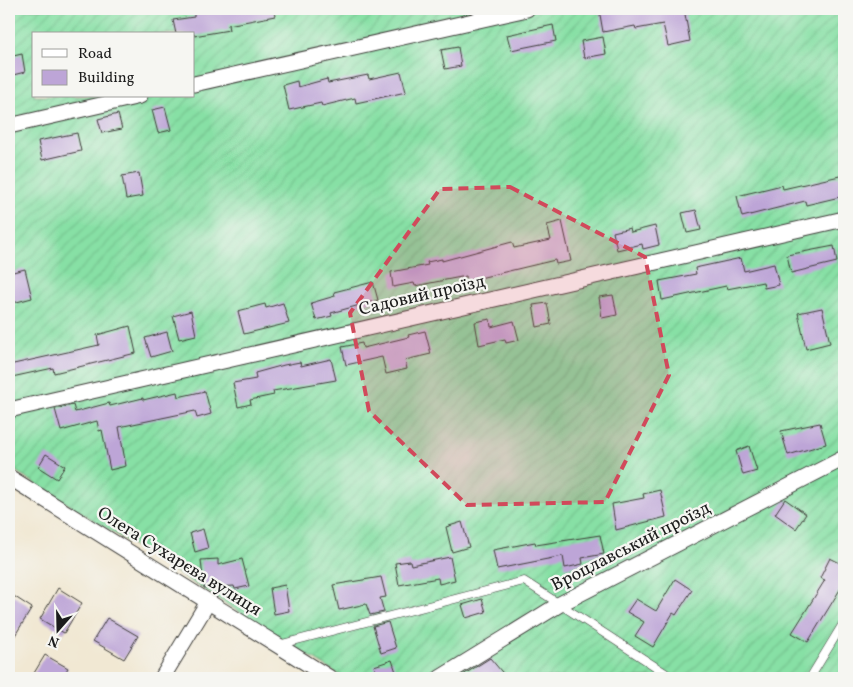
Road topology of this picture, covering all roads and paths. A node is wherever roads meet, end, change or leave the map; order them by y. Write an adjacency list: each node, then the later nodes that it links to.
1 (527, 9): 2 (street)
2 (195, 84)
3 (131, 98): 4 (street)
4 (9, 126)
5 (844, 219): 6 (street, Садовий проїзд)
6 (9, 410)
7 (844, 458): 10 (street, Вроцлавський проїзд)
8 (9, 477): 9 (street, Олега Сухарєва вулиця)
9 (208, 602): 12 (street, Олега Сухарєва вулиця); 13 (street)
10 (560, 604): 12 (lane); 15 (street, Вроцлавський проїзд); 16 (lane)
11 (844, 622): 17 (lane)
12 (276, 645): 14 (street, Олега Сухарєва вулиця)
13 (162, 678)
14 (330, 678)
15 (440, 678)
16 (673, 678)
17 (810, 678)

